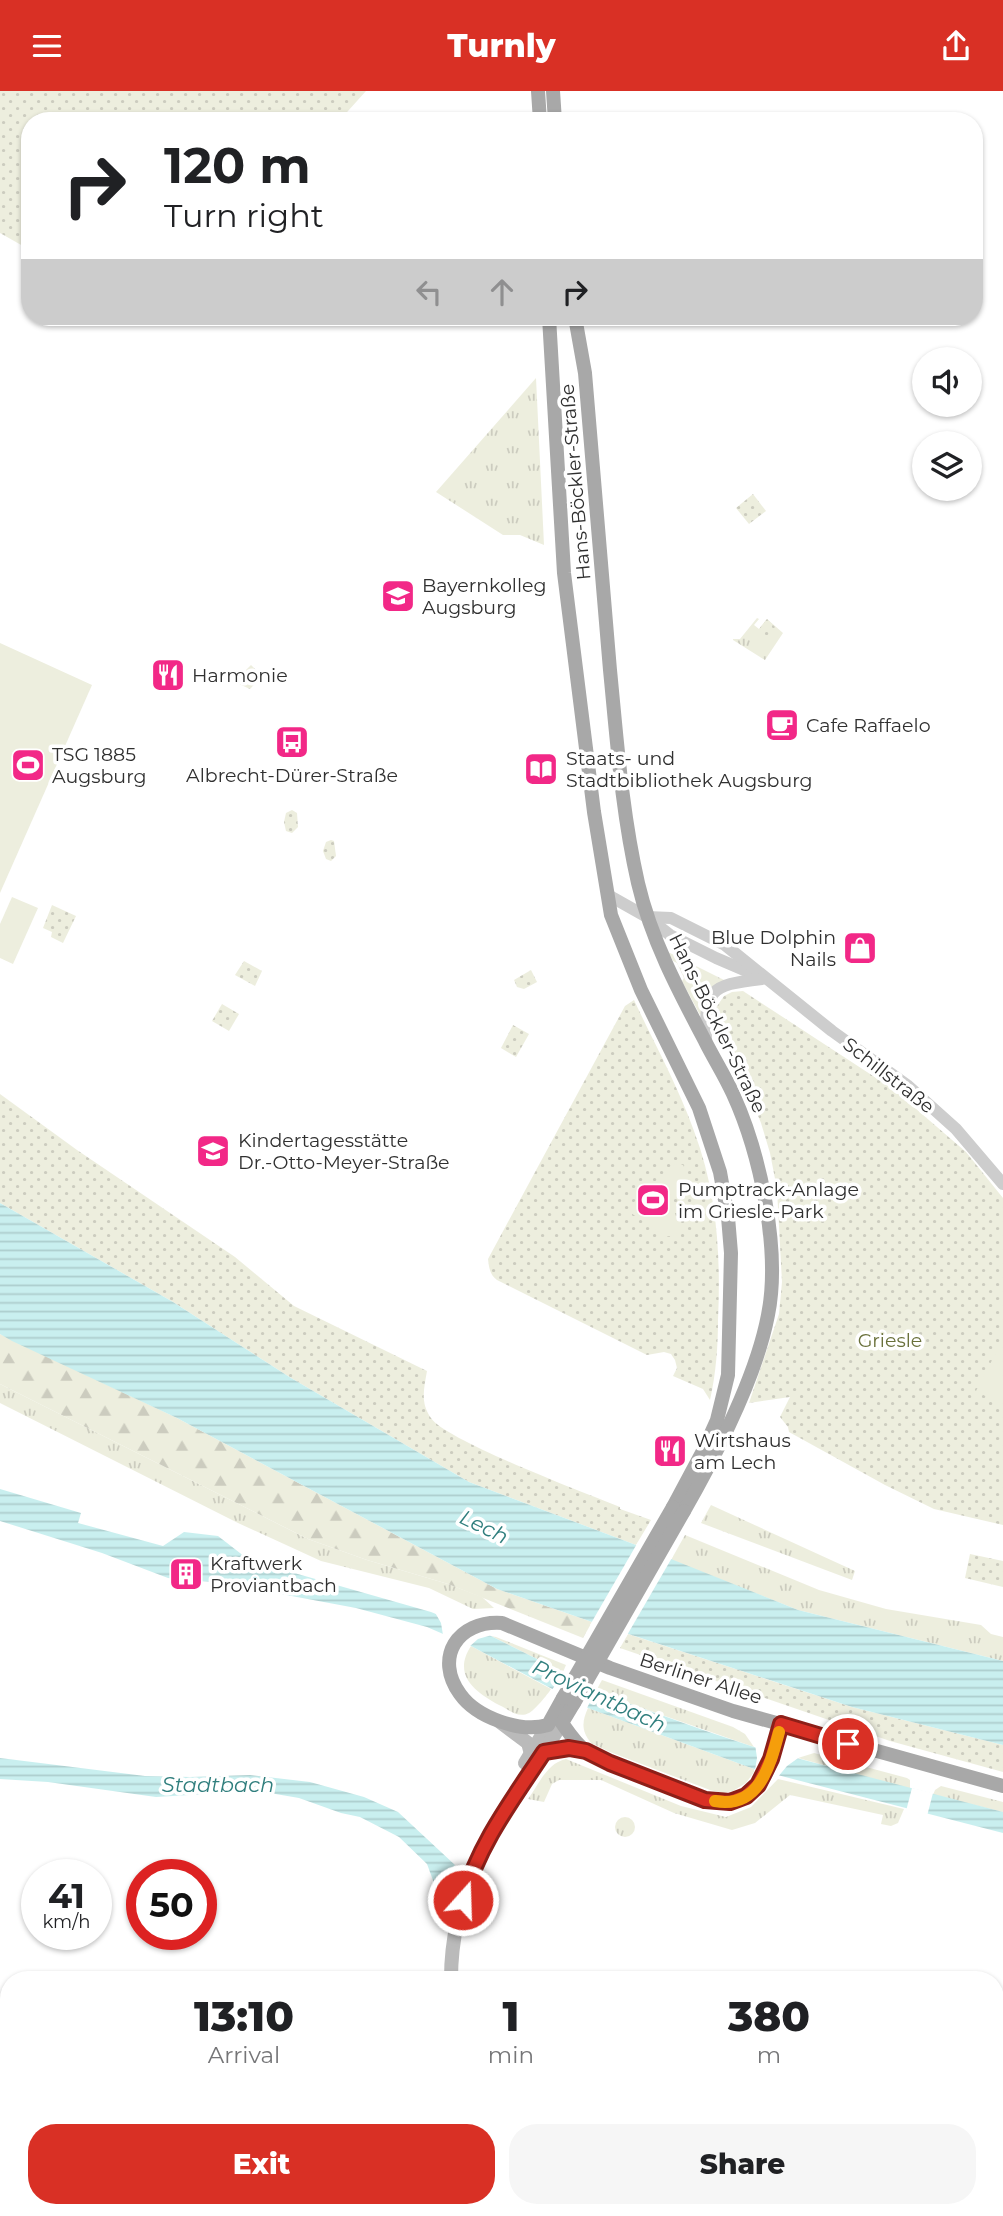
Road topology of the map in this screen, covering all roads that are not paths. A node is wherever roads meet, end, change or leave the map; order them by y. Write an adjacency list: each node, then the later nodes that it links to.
1 (538, 91): 3 (main road)
2 (553, 91): 4 (main road)
3 (539, 112)
4 (554, 112)
5 (550, 326): 7 (main road, Hans-Böckler-Straße)
6 (577, 326): 8 (main road, Hans-Böckler-Straße)
7 (608, 895): 8 (street, Schillstraße); 12 (main road, Hans-Böckler-Straße)
8 (647, 918): 9 (street, Schillstraße); 10 (main road, Hans-Böckler-Straße)
9 (765, 978): 10 (street); 11 (street, Schillstraße)
10 (706, 1044): 12 (main road, Hans-Böckler-Straße)
11 (1003, 1184)
12 (695, 1479): 14 (main road, bridge)
13 (500, 1722): 14 (main road); 15 (main road, Berliner Allee); 17 (main road)
14 (555, 1724): 16 (main road); 17 (main road)
15 (781, 1724): 16 (main road); 18 (main road, Berliner Allee)
16 (586, 1751): 17 (main road)
17 (537, 1753): 19 (main road)
18 (1003, 1786)
19 (450, 1971)

